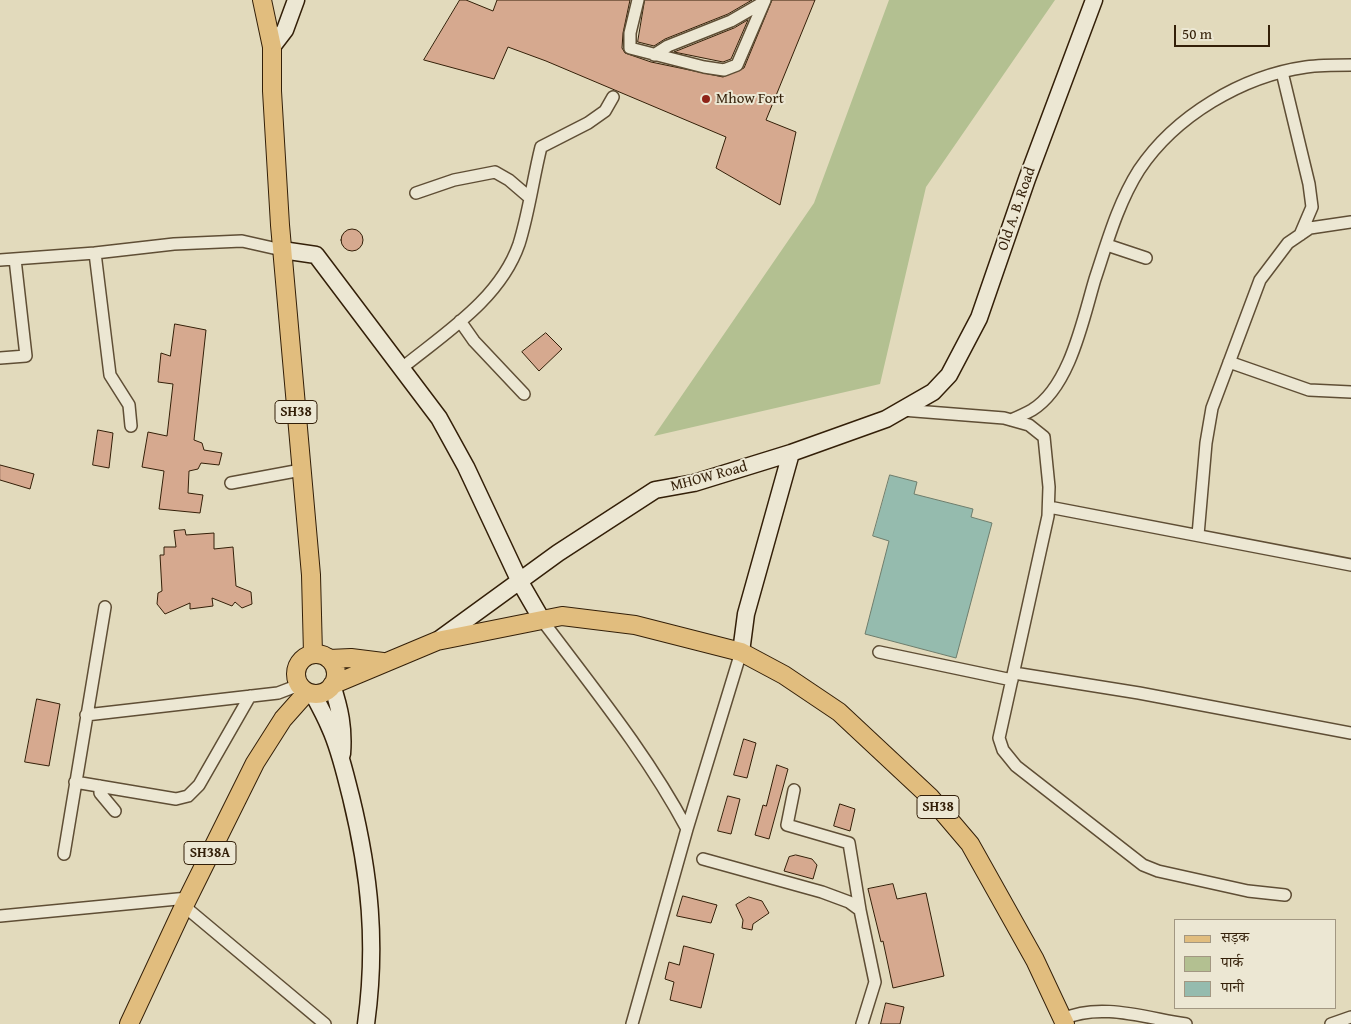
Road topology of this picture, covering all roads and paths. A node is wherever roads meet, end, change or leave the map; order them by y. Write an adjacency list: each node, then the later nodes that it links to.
1 (262, 0): 6 (main road, SH38)
2 (296, 0): 6 (street)
3 (638, 0): 7 (street)
4 (1094, 0): 27 (street, Old A. B. Road)
5 (764, 1): 7 (street); 7 (street)
6 (272, 48): 16 (main road, SH38)
7 (654, 55)
8 (1351, 65): 9 (street)
9 (1282, 72): 14 (street); 15 (street)
10 (613, 97): 12 (street)
11 (416, 194): 12 (street)
12 (530, 198): 21 (street)
13 (1351, 222): 14 (street)
14 (1300, 235): 23 (street)
15 (1106, 245): 18 (street); 28 (street)
16 (282, 250): 17 (street); 24 (street); 31 (main road, SH38)
17 (95, 253): 19 (street); 29 (street)
18 (1146, 258)
19 (15, 259): 20 (street); 22 (street)
20 (0, 260)
21 (460, 321): 24 (street); 26 (street)
22 (0, 358)
23 (1229, 362): 25 (street); 34 (street)
24 (402, 368): 36 (street)
25 (1351, 392)
26 (524, 394)
27 (909, 407): 28 (street); 30 (street, MHOW Road)
28 (1011, 420): 33 (street)
29 (131, 426)
30 (791, 453): 36 (street, MHOW Road); 40 (street)
31 (301, 470): 32 (street); 42 (main road, SH38)
32 (231, 483)
33 (1049, 506): 34 (street); 44 (street)
34 (1198, 535): 35 (street)
35 (1351, 565)
36 (520, 582): 38 (street); 39 (street, MHOW Road)
37 (104, 606): 48 (street)
38 (542, 620): 39 (main road, SH38); 40 (main road, SH38); 55 (street)
39 (437, 641): 43 (main road, SH38)
40 (741, 652): 55 (street); 63 (main road, SH38)
41 (879, 652): 44 (street)
42 (321, 656): 43 (main road, SH38); 45 (main road, SH38); 46 (main road)
43 (384, 662): 45 (main road, SH38)
44 (1013, 676): 49 (street); 58 (street)
45 (332, 686): 46 (main road, SH38); 50 (street)
46 (306, 690): 47 (street); 50 (street); 59 (main road, SH38A)
47 (250, 696): 48 (street); 52 (street)
48 (86, 715): 51 (street)
49 (1351, 733)
50 (342, 759): 66 (street)
51 (75, 782): 52 (street); 56 (street)
52 (100, 786): 54 (street)
53 (794, 790): 60 (street)
54 (115, 811)
55 (687, 828): 67 (street)
56 (64, 854)
57 (703, 860): 60 (street)
58 (1285, 895)
59 (186, 902): 61 (street); 64 (main road, SH38A); 65 (street)
60 (860, 910): 68 (street)
61 (0, 916)
62 (1351, 1017): 70 (street)
63 (1064, 1022): 69 (street)
64 (129, 1024)
65 (325, 1024)
66 (366, 1024)
67 (632, 1024)
68 (862, 1024)
69 (1186, 1024)
70 (1331, 1024)

